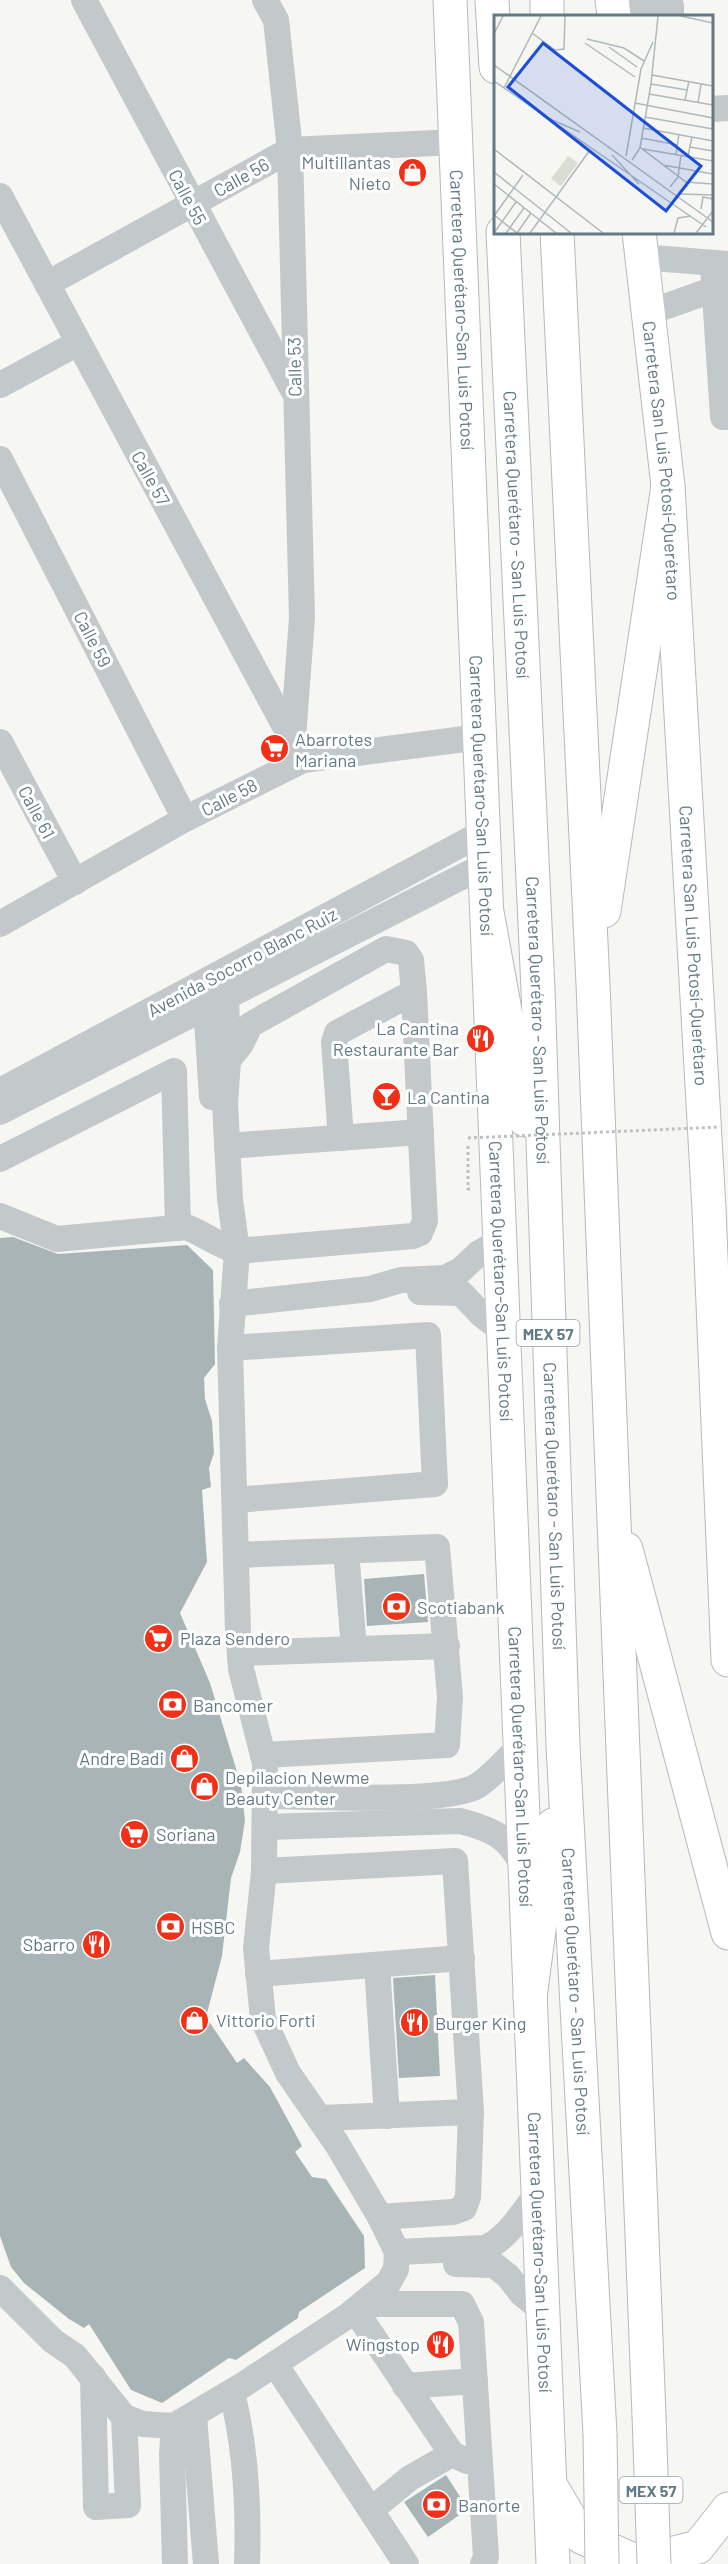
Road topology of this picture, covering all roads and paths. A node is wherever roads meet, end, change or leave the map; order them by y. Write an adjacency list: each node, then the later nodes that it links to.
1 (84, 0): 13 (street, Calle 55)
2 (265, 0): 11 (street, Calle 53)
3 (450, 0): 10 (main road, Carretera Querétaro-San Luis Potosí)
4 (492, 0): 7 (main road)
5 (615, 8): 6 (street)
6 (671, 15)
7 (494, 45)
8 (728, 108): 9 (street)
9 (713, 109)
10 (456, 142): 11 (street, Calle 56); 26 (main road, Carretera Querétaro-San Luis Potosí)
11 (290, 150): 13 (street, Calle 56); 22 (street, Calle 53)
12 (1, 200): 18 (street, Calle 57)
13 (191, 204): 18 (street, Calle 56); 22 (street, Calle 55)
14 (504, 234): 51 (main road, Carretera Querétaro - San Luis Potosí / MEX 57)
15 (557, 234): 37 (main road, MEX 57)
16 (640, 245): 17 (street); 19 (main road, Carretera San Luis Potosí-Querétaro)
17 (721, 277): 19 (street); 23 (street)
18 (46, 284): 20 (street, Calle 57)
19 (650, 312): 25 (main road, Carretera San Luis Potosí-Querétaro)
20 (78, 343): 21 (street); 28 (street, Calle 57)
21 (0, 385)
22 (294, 393): 28 (street, Calle 53)
23 (728, 417)
24 (0, 459): 29 (street, Calle 59)
25 (668, 486): 37 (main road); 49 (main road, Carretera San Luis Potosí-Querétaro)
26 (480, 737): 28 (street, Calle 58); 30 (main road, Carretera Querétaro-San Luis Potosí)
27 (0, 742): 33 (street, Calle 61)
28 (298, 748): 29 (street, Calle 58)
29 (185, 819): 33 (street, Calle 58)
30 (484, 832): 31 (main road, Carretera Querétaro-San Luis Potosí); 32 (street, Avenida Socorro Blanc Ruiz)
31 (485, 865): 34 (street, Avenida Socorro Blanc Ruiz); 35 (main road, Carretera Querétaro-San Luis Potosí)
32 (397, 879): 34 (street); 41 (street, Avenida Socorro Blanc Ruiz)
33 (75, 882): 36 (street, Calle 58)
34 (409, 903): 39 (street, Avenida Socorro Blanc Ruiz)
35 (487, 912): 51 (main road); 53 (main road, Carretera Querétaro-San Luis Potosí)
36 (0, 924)
37 (593, 984): 62 (main road, MEX 57)
38 (414, 992): 40 (street); 44 (street); 45 (street)
39 (216, 1000): 40 (street); 42 (street, Avenida Socorro Blanc Ruiz); 55 (street)
40 (228, 1060): 47 (street)
41 (0, 1091)
42 (0, 1112)
43 (720, 1127): 46 (path, bridge)
44 (421, 1132): 45 (street); 55 (street)
45 (341, 1138): 47 (street)
46 (468, 1138)
47 (227, 1146): 55 (street)
48 (0, 1159): 52 (street)
49 (718, 1208): 54 (main road, Carretera San Luis Potosí-Querétaro)
50 (0, 1216): 52 (street)
51 (544, 1227): 72 (main road, Carretera Querétaro - San Luis Potosí / MEX 57)
52 (178, 1228): 55 (street)
53 (500, 1241): 56 (street); 59 (main road, Carretera Querétaro-San Luis Potosí)
54 (719, 1246): 57 (main road, Carretera San Luis Potosí-Querétaro)
55 (229, 1249): 58 (street)
56 (370, 1289): 58 (street); 59 (street)
57 (720, 1292): 61 (main road, Carretera San Luis Potosí-Querétaro)
58 (232, 1304): 60 (street)
59 (504, 1332): 71 (main road, Carretera Querétaro-San Luis Potosí)
60 (230, 1348): 63 (street); 63 (street)
61 (723, 1416): 64 (main road, Carretera San Luis Potosí-Querétaro)
62 (611, 1491): 78 (main road); 113 (main road, MEX 57, bridge)
63 (236, 1500): 66 (street)
64 (725, 1532): 70 (main road, Carretera San Luis Potosí-Querétaro)
65 (346, 1551): 66 (street); 67 (street); 68 (street)
66 (238, 1555): 69 (street)
67 (447, 1646): 68 (street); 73 (street)
68 (354, 1649): 69 (street)
69 (240, 1653): 73 (street)
70 (728, 1660)
71 (520, 1745): 74 (street); 77 (main road, Carretera Querétaro-San Luis Potosí)
72 (564, 1746): 82 (main road); 112 (main road, Carretera Querétaro - San Luis Potosí / MEX 57, bridge)
73 (263, 1755): 74 (street)
74 (266, 1796): 75 (street)
75 (266, 1827): 76 (street); 77 (street)
76 (264, 1871): 79 (street); 81 (street)
77 (525, 1873): 82 (main road, Carretera Querétaro-San Luis Potosí)
78 (728, 1933)
79 (462, 1958): 80 (street); 83 (street)
80 (377, 1965): 81 (street); 84 (street)
81 (258, 1974): 85 (street)
82 (530, 1997): 86 (main road, Carretera Querétaro-San Luis Potosí)
83 (471, 2112): 84 (street); 87 (street)
84 (387, 2115): 85 (street)
85 (320, 2118): 87 (street)
86 (538, 2193): 88 (street); 91 (main road, Carretera Querétaro-San Luis Potosí)
87 (380, 2217): 88 (street)
88 (396, 2260): 90 (street); 91 (street)
89 (0, 2288): 93 (street)
90 (359, 2307): 94 (street); 96 (street); 97 (street)
91 (543, 2311): 103 (main road, Carretera Querétaro-San Luis Potosí)
92 (0, 2312): 93 (street)
93 (53, 2341): 95 (street)
94 (275, 2364): 98 (street); 104 (street)
95 (93, 2377): 99 (street); 99 (street)
96 (475, 2381): 97 (street); 102 (street)
97 (405, 2386): 101 (street)
98 (232, 2392): 100 (street); 108 (street)
99 (124, 2417): 100 (street)
100 (184, 2421): 106 (street); 107 (street)
101 (452, 2454): 102 (street); 104 (street)
102 (481, 2474): 110 (street)
103 (549, 2484): 105 (main road); 111 (main road, Carretera Querétaro-San Luis Potosí)
104 (370, 2510): 109 (street)
105 (728, 2510)
106 (175, 2564)
107 (206, 2564)
108 (247, 2564)
109 (406, 2564)
110 (483, 2564)
111 (553, 2564)
112 (602, 2564)
113 (654, 2564)

